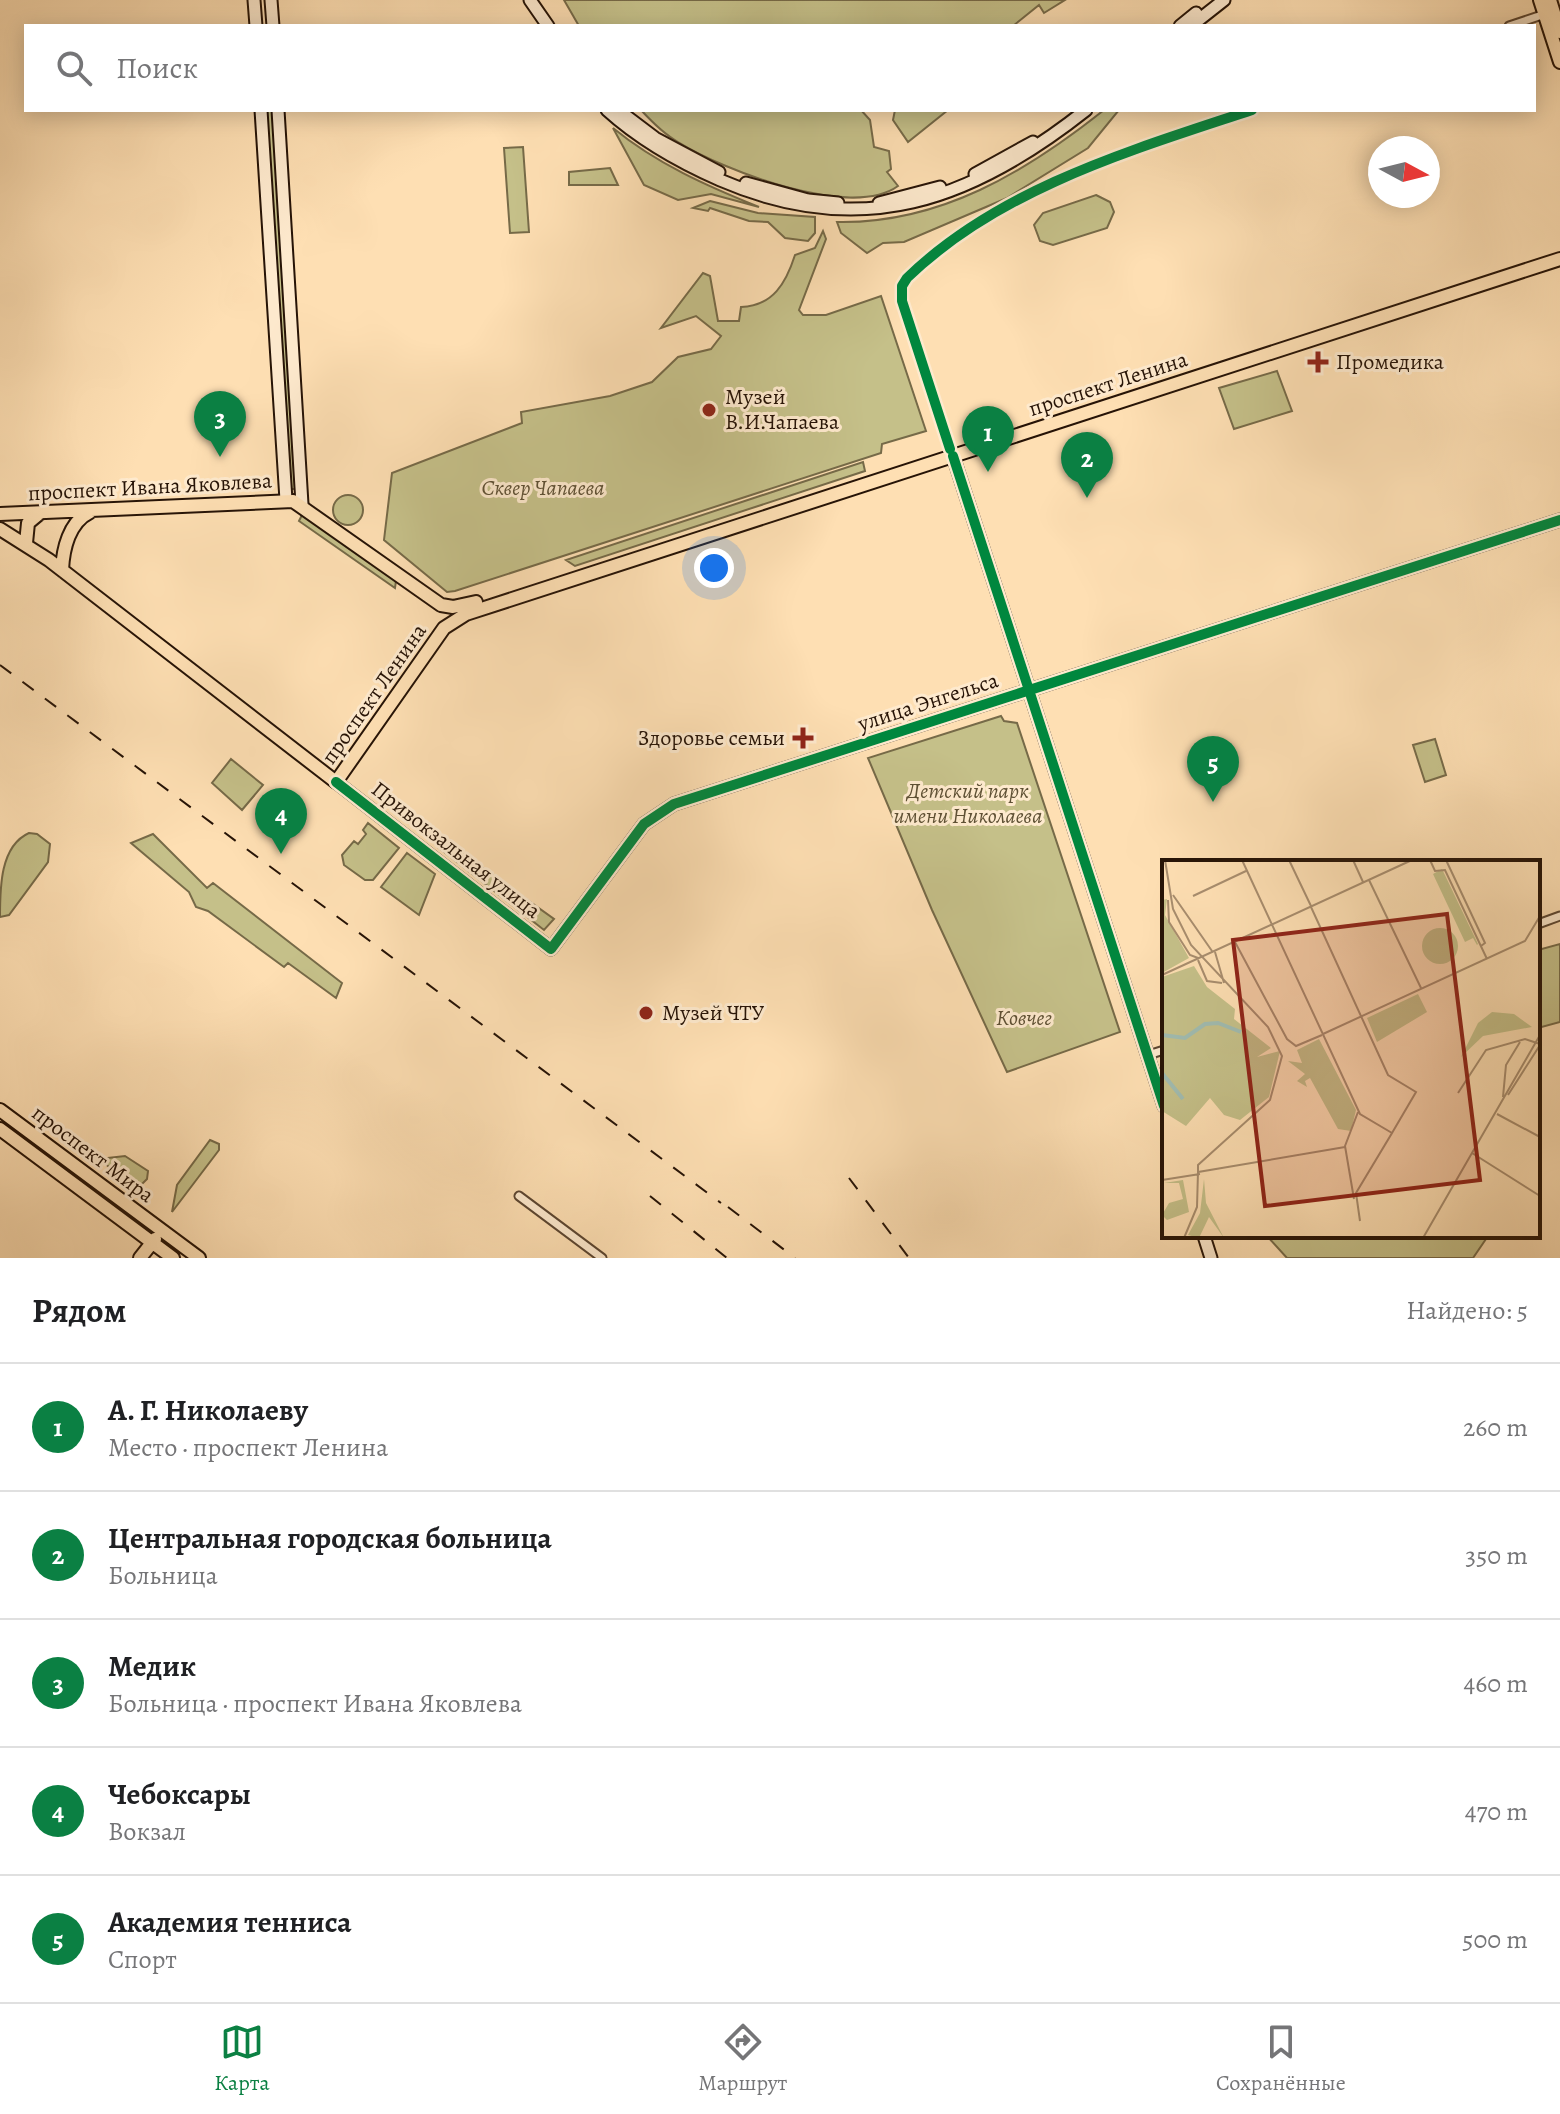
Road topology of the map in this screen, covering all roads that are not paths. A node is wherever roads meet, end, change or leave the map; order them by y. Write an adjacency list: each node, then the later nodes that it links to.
1 (254, 0): 9 (street)
2 (271, 0): 10 (street)
3 (522, 0): 11 (street)
4 (530, 0): 12 (street)
5 (1213, 0): 13 (street)
6 (1224, 0): 14 (street)
7 (1540, 0): 8 (main road)
8 (1549, 9): 15 (street); 16 (main road); 17 (main road)
9 (256, 24)
10 (273, 24)
11 (538, 24)
12 (547, 24)
13 (1183, 24)
14 (1194, 24)
15 (1514, 24)
16 (1560, 32)
17 (1560, 62)
18 (261, 112): 28 (street)
19 (278, 112): 27 (street)
20 (610, 112): 23 (street)
21 (621, 112): 22 (street)
22 (1072, 112)
23 (1083, 112)
24 (1246, 112): 29 (street)
25 (1560, 251): 29 (main road, проспект Ленина)
26 (1560, 259): 29 (main road, проспект Ленина)
27 (289, 291): 28 (street); 31 (street)
28 (273, 292): 30 (street)
29 (952, 452): 39 (main road, проспект Ленина); 40 (main road, проспект Ленина); 41 (street)
30 (286, 500): 31 (main road, проспект Ивана Яковлева); 33 (main road, проспект Ивана Яковлева)
31 (302, 504): 39 (main road, проспект Ленина)
32 (41, 512): 33 (main road, проспект Ивана Яковлева); 34 (main road, проспект Ивана Яковлева); 37 (main road)
33 (90, 512): 38 (main road)
34 (0, 514)
35 (1560, 520): 41 (street, улица Энгельса)
36 (0, 529): 37 (main road, проспект Ивана Яковлева)
37 (26, 543): 38 (main road, Привокзальная улица)
38 (62, 570): 42 (main road, Привокзальная улица)
39 (441, 605): 40 (main road, проспект Ленина)
40 (444, 628): 42 (main road, проспект Ленина)
41 (1028, 690): 45 (street, улица Энгельса); 47 (street)
42 (336, 782): 45 (street, Привокзальная улица)
43 (1560, 916): 44 (street)
44 (1540, 923)
45 (551, 949)
46 (1162, 1051): 47 (street)
47 (1148, 1055): 48 (street)
48 (1162, 1100)
49 (0, 1110): 51 (main road, проспект Мира)
50 (0, 1129): 52 (main road, проспект Мира)
51 (68, 1160): 52 (main road); 54 (main road, проспект Мира)
52 (59, 1173): 56 (main road, проспект Мира)
53 (519, 1196): 60 (street)
54 (166, 1234): 56 (main road); 59 (main road, проспект Мира)
55 (1205, 1238): 61 (street)
56 (156, 1250): 57 (main road); 58 (main road, проспект Мира)
57 (140, 1258)
58 (173, 1258)
59 (199, 1258)
60 (602, 1258)
61 (1211, 1258)

